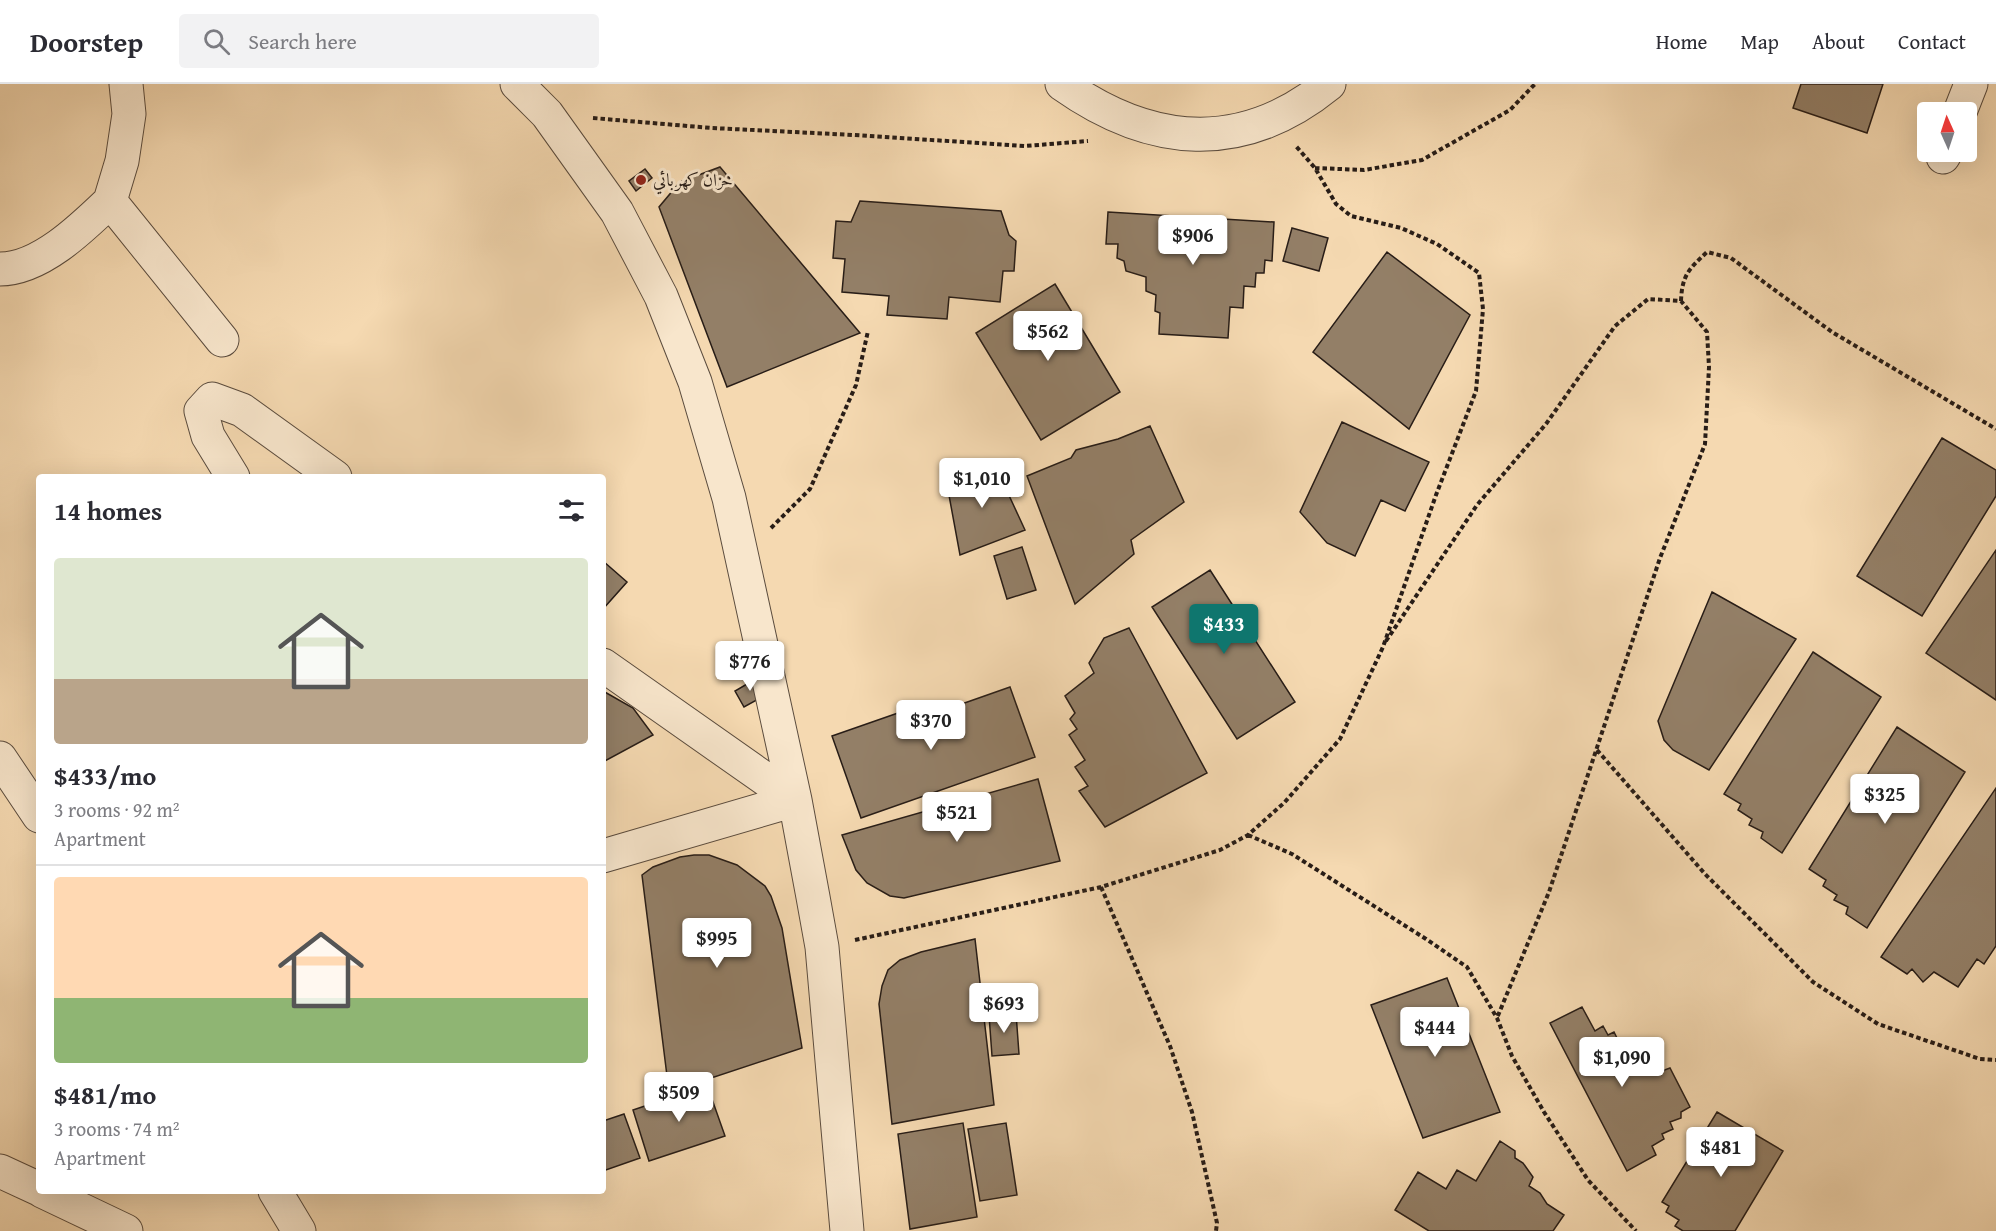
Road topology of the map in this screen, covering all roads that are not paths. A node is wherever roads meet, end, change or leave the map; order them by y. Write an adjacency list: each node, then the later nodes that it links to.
1 (126, 84): 7 (street)
2 (517, 84): 14 (street)
3 (1062, 84): 4 (street)
4 (1329, 84)
5 (1971, 84): 6 (street)
6 (1964, 102)
7 (110, 201): 8 (street); 9 (street)
8 (0, 269)
9 (222, 340)
10 (230, 474): 11 (street)
11 (331, 474)
12 (606, 667): 14 (street)
13 (0, 758): 15 (street)
14 (795, 800): 16 (street); 23 (street)
15 (36, 812)
16 (606, 855)
17 (0, 1171): 18 (street)
18 (36, 1188)
19 (49, 1194): 21 (street)
20 (277, 1194): 22 (street)
21 (126, 1231)
22 (299, 1231)
23 (847, 1231)

